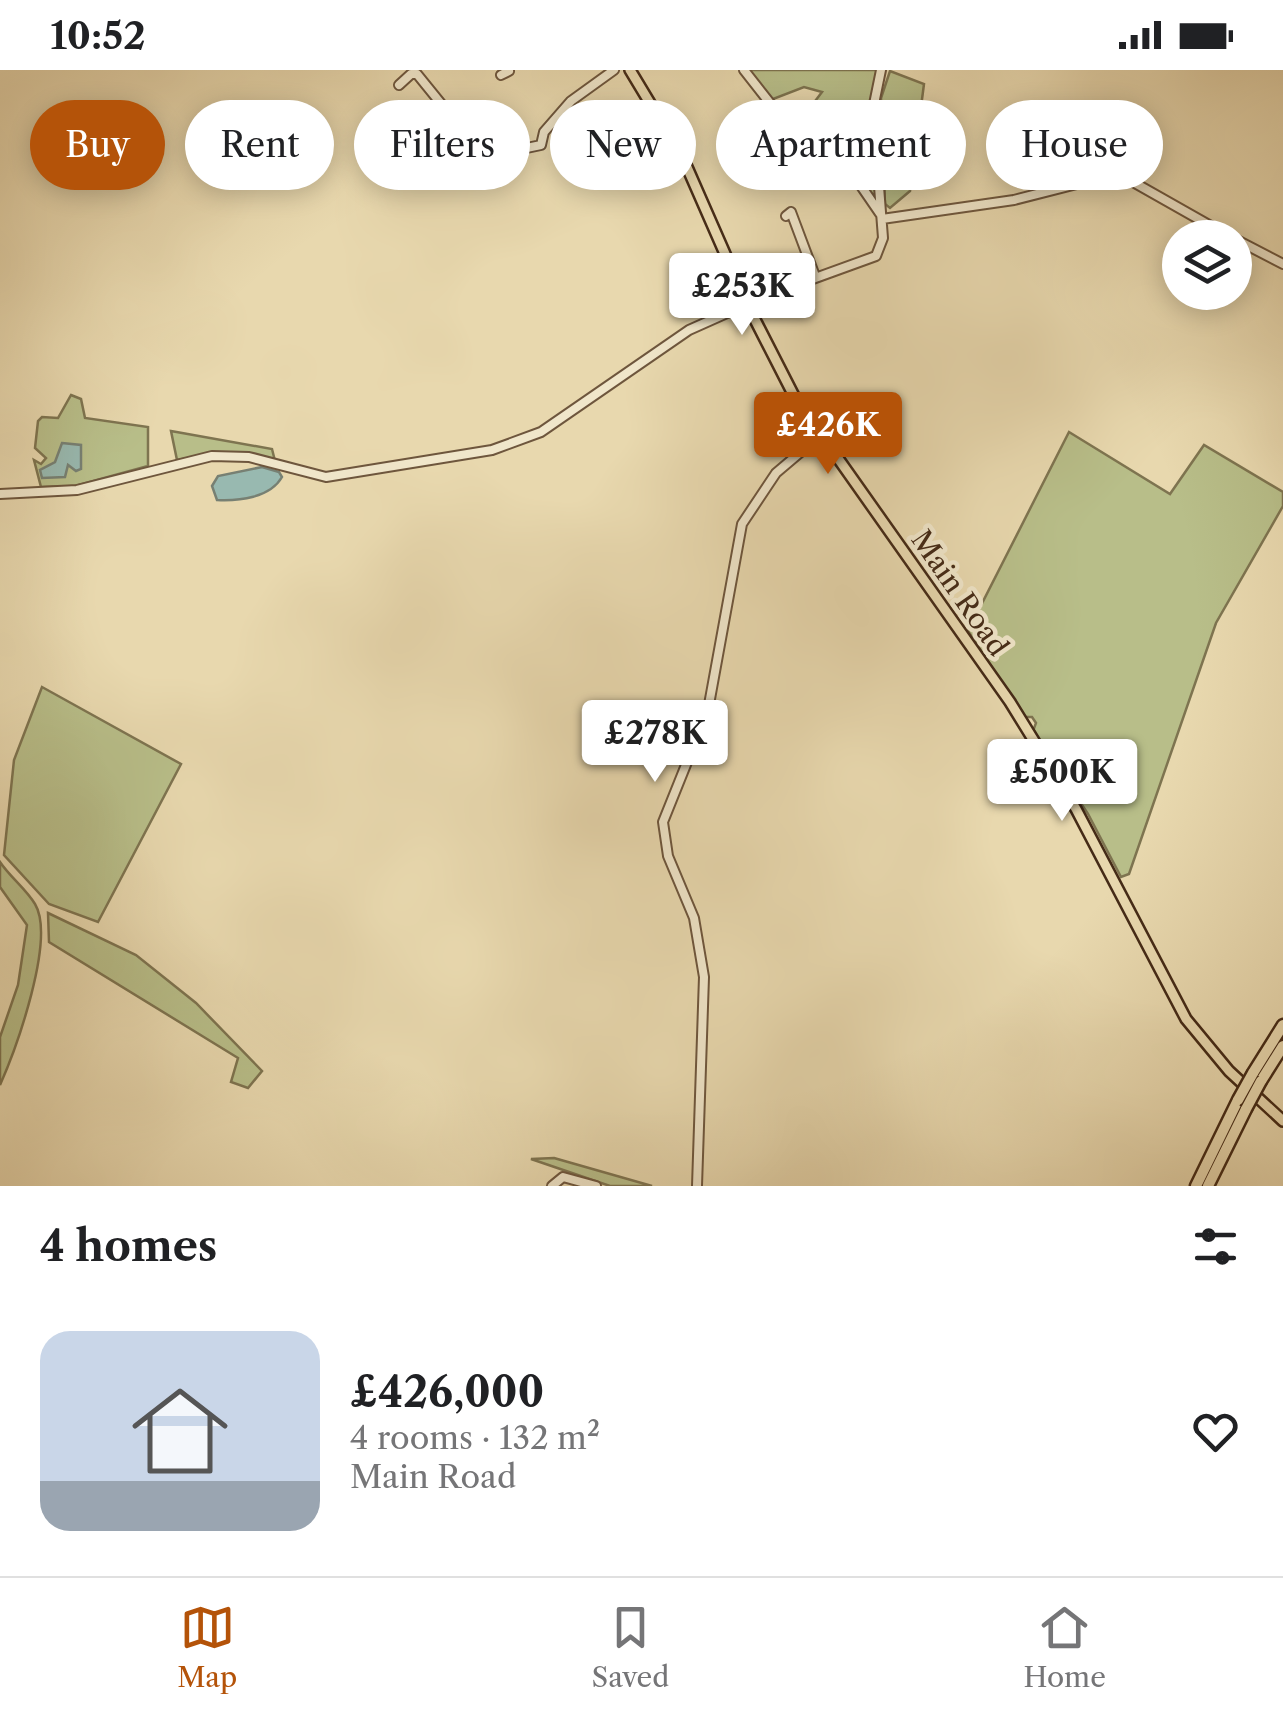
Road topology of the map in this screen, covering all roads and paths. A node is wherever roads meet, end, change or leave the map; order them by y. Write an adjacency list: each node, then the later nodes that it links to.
1 (614, 70): 8 (street)
2 (630, 70): 15 (main road, Main Road)
3 (744, 70): 10 (street)
4 (880, 70): 10 (street)
5 (417, 72): 6 (street); 7 (street)
6 (399, 85)
7 (437, 100)
8 (530, 147)
9 (790, 211): 14 (street)
10 (882, 217): 11 (street); 14 (street)
11 (1200, 220)
12 (1252, 248): 13 (street)
13 (1283, 264)
14 (815, 276): 15 (street)
15 (747, 304): 16 (main road, Main Road); 17 (street)
16 (822, 434): 22 (main road, Main Road); 25 (street)
17 (0, 494)
18 (1283, 1025): 20 (highway)
19 (1283, 1046): 20 (highway)
20 (1257, 1077): 21 (highway, bridge)
21 (1242, 1104): 26 (highway); 27 (highway)
22 (1283, 1121)
23 (552, 1186): 24 (street)
24 (596, 1186)
25 (697, 1186)
26 (1196, 1186)
27 (1208, 1186)

